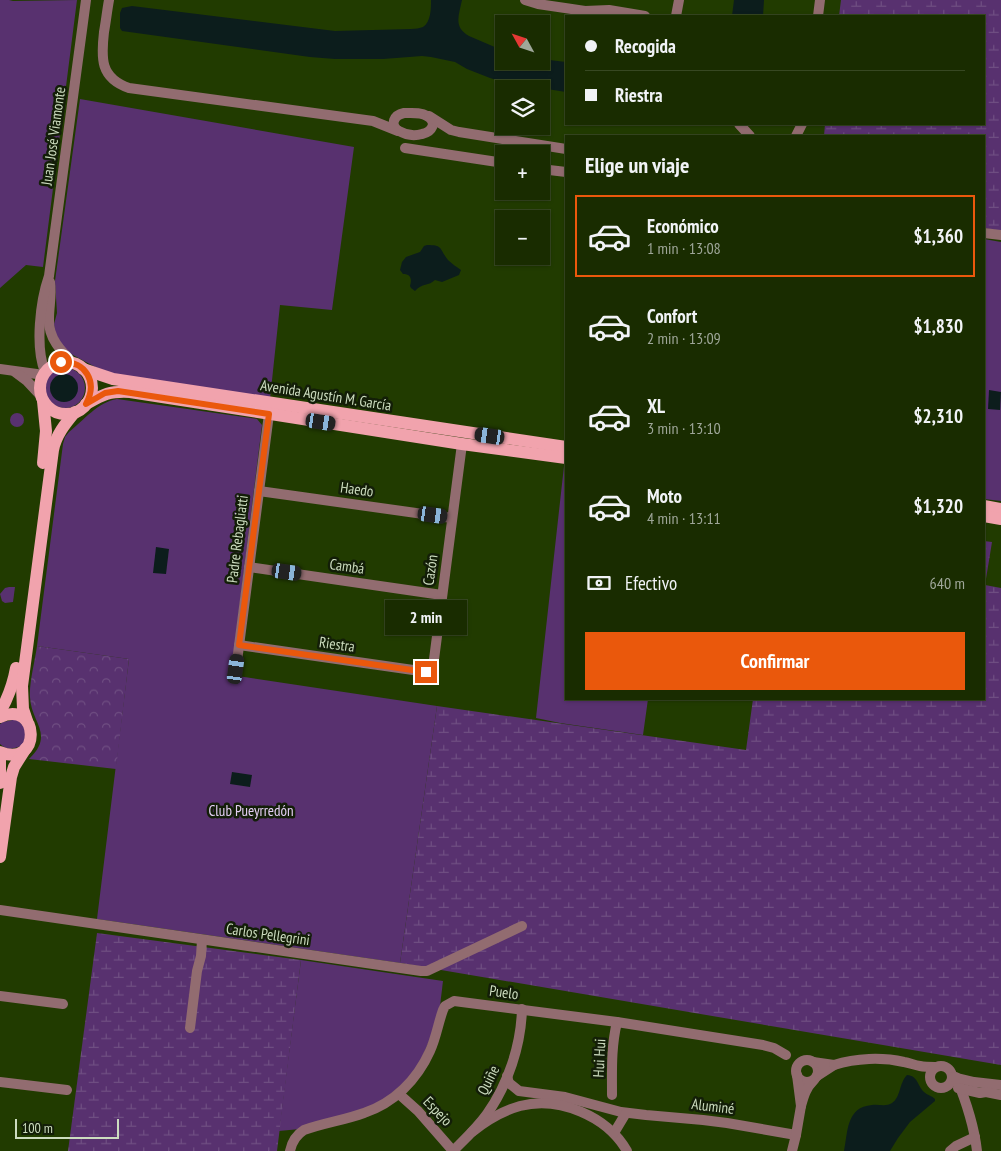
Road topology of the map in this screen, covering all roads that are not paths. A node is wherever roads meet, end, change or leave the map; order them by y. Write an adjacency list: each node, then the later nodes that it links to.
1 (86, 0): 24 (street, Juan José Viamonte)
2 (109, 0): 11 (street)
3 (525, 0): 6 (street)
4 (679, 0): 7 (street)
5 (820, 0): 8 (street)
6 (639, 15)
7 (676, 15)
8 (818, 15)
9 (398, 114): 10 (street); 11 (street); 14 (street)
10 (429, 116): 13 (street); 15 (street)
11 (373, 121): 14 (street)
12 (740, 125): 16 (street)
13 (451, 130): 15 (street); 18 (street)
14 (398, 131): 15 (street)
15 (428, 133)
16 (749, 135)
17 (405, 148): 19 (street)
18 (565, 149)
19 (495, 162)
20 (550, 169): 21 (street)
21 (565, 172)
22 (985, 233): 23 (street)
23 (1001, 235)
24 (49, 276): 25 (street, Juan José Viamonte); 28 (street, Juan José Viamonte)
25 (78, 366): 28 (main road); 30 (main road); 34 (main road, Avenida Agustín M. García)
26 (0, 369): 27 (street)
27 (14, 372): 28 (street); 29 (street)
28 (44, 373): 29 (main road)
29 (42, 398): 31 (main road); 47 (main road)
30 (86, 404): 31 (main road); 32 (main road, Avenida Agustín M. García)
31 (75, 412): 49 (main road)
32 (269, 414): 33 (main road, Avenida Agustín M. García); 36 (street, Padre Rebagliatti)
33 (462, 444): 35 (main road, Avenida Agustín M. García); 40 (street, Cazón)
34 (565, 446)
35 (565, 458)
36 (259, 491): 40 (street, Haedo); 42 (street, Padre Rebagliatti)
37 (985, 506): 38 (main road)
38 (1001, 509)
39 (985, 516): 41 (main road)
40 (452, 518): 43 (street, Cazón)
41 (1001, 519)
42 (249, 567): 43 (street, Cambá); 44 (street, Padre Rebagliatti)
43 (442, 595): 46 (street, Cazón)
44 (239, 645): 45 (street, Padre Rebagliatti); 46 (street, Riestra)
45 (236, 669)
46 (431, 671)
47 (0, 712)
48 (0, 717): 49 (main road)
49 (26, 721): 50 (main road)
50 (26, 748): 51 (main road); 53 (main road)
51 (0, 753): 52 (main road)
52 (0, 783)
53 (0, 857)
54 (0, 910): 56 (street, Carlos Pellegrini)
55 (522, 926): 56 (street, Carlos Pellegrini)
56 (202, 940): 61 (street)
57 (0, 996): 58 (street)
58 (63, 1004)
59 (522, 1009): 60 (street, Puelo); 68 (street, Quiñe); 79 (street, Puelo)
60 (618, 1022): 62 (street, Puelo); 81 (street, Hui Hui)
61 (190, 1028)
62 (786, 1055): 63 (street, Puelo); 67 (street)
63 (809, 1061): 64 (street, Puelo); 67 (street); 71 (street)
64 (834, 1065): 65 (street); 71 (street)
65 (919, 1066): 66 (street); 70 (street)
66 (935, 1067): 70 (street); 73 (street)
67 (797, 1072): 71 (street); 85 (street)
68 (508, 1076): 78 (street); 82 (street, Quiñe)
69 (1001, 1076): 77 (street)
70 (930, 1077): 73 (street)
71 (816, 1078): 85 (street)
72 (0, 1082): 76 (street)
73 (950, 1082): 75 (street); 77 (street); 86 (street)
74 (1001, 1085): 77 (street)
75 (961, 1089): 77 (street); 86 (street)
76 (67, 1090)
77 (985, 1090): 80 (street); 83 (street); 86 (street)
78 (519, 1092): 82 (street, Aluminé); 84 (street, Aluminé)
79 (399, 1094): 93 (street, Puelo); 94 (street, Espejo)
80 (1001, 1094)
81 (612, 1095): 84 (street); 88 (street)
82 (497, 1099): 87 (street); 89 (street, Quiñe)
83 (1001, 1100)
84 (597, 1105): 88 (street, Aluminé)
85 (801, 1106): 91 (street)
86 (968, 1108): 92 (street)
87 (505, 1111): 89 (street); 90 (street)
88 (624, 1112): 90 (street); 91 (street, Aluminé)
89 (472, 1132): 94 (street, Quiñe)
90 (614, 1134): 95 (street)
91 (796, 1135): 96 (street)
92 (975, 1137): 97 (street); 98 (street)
93 (290, 1151)
94 (453, 1151)
95 (627, 1151)
96 (792, 1151)
97 (950, 1151)
98 (977, 1151)

